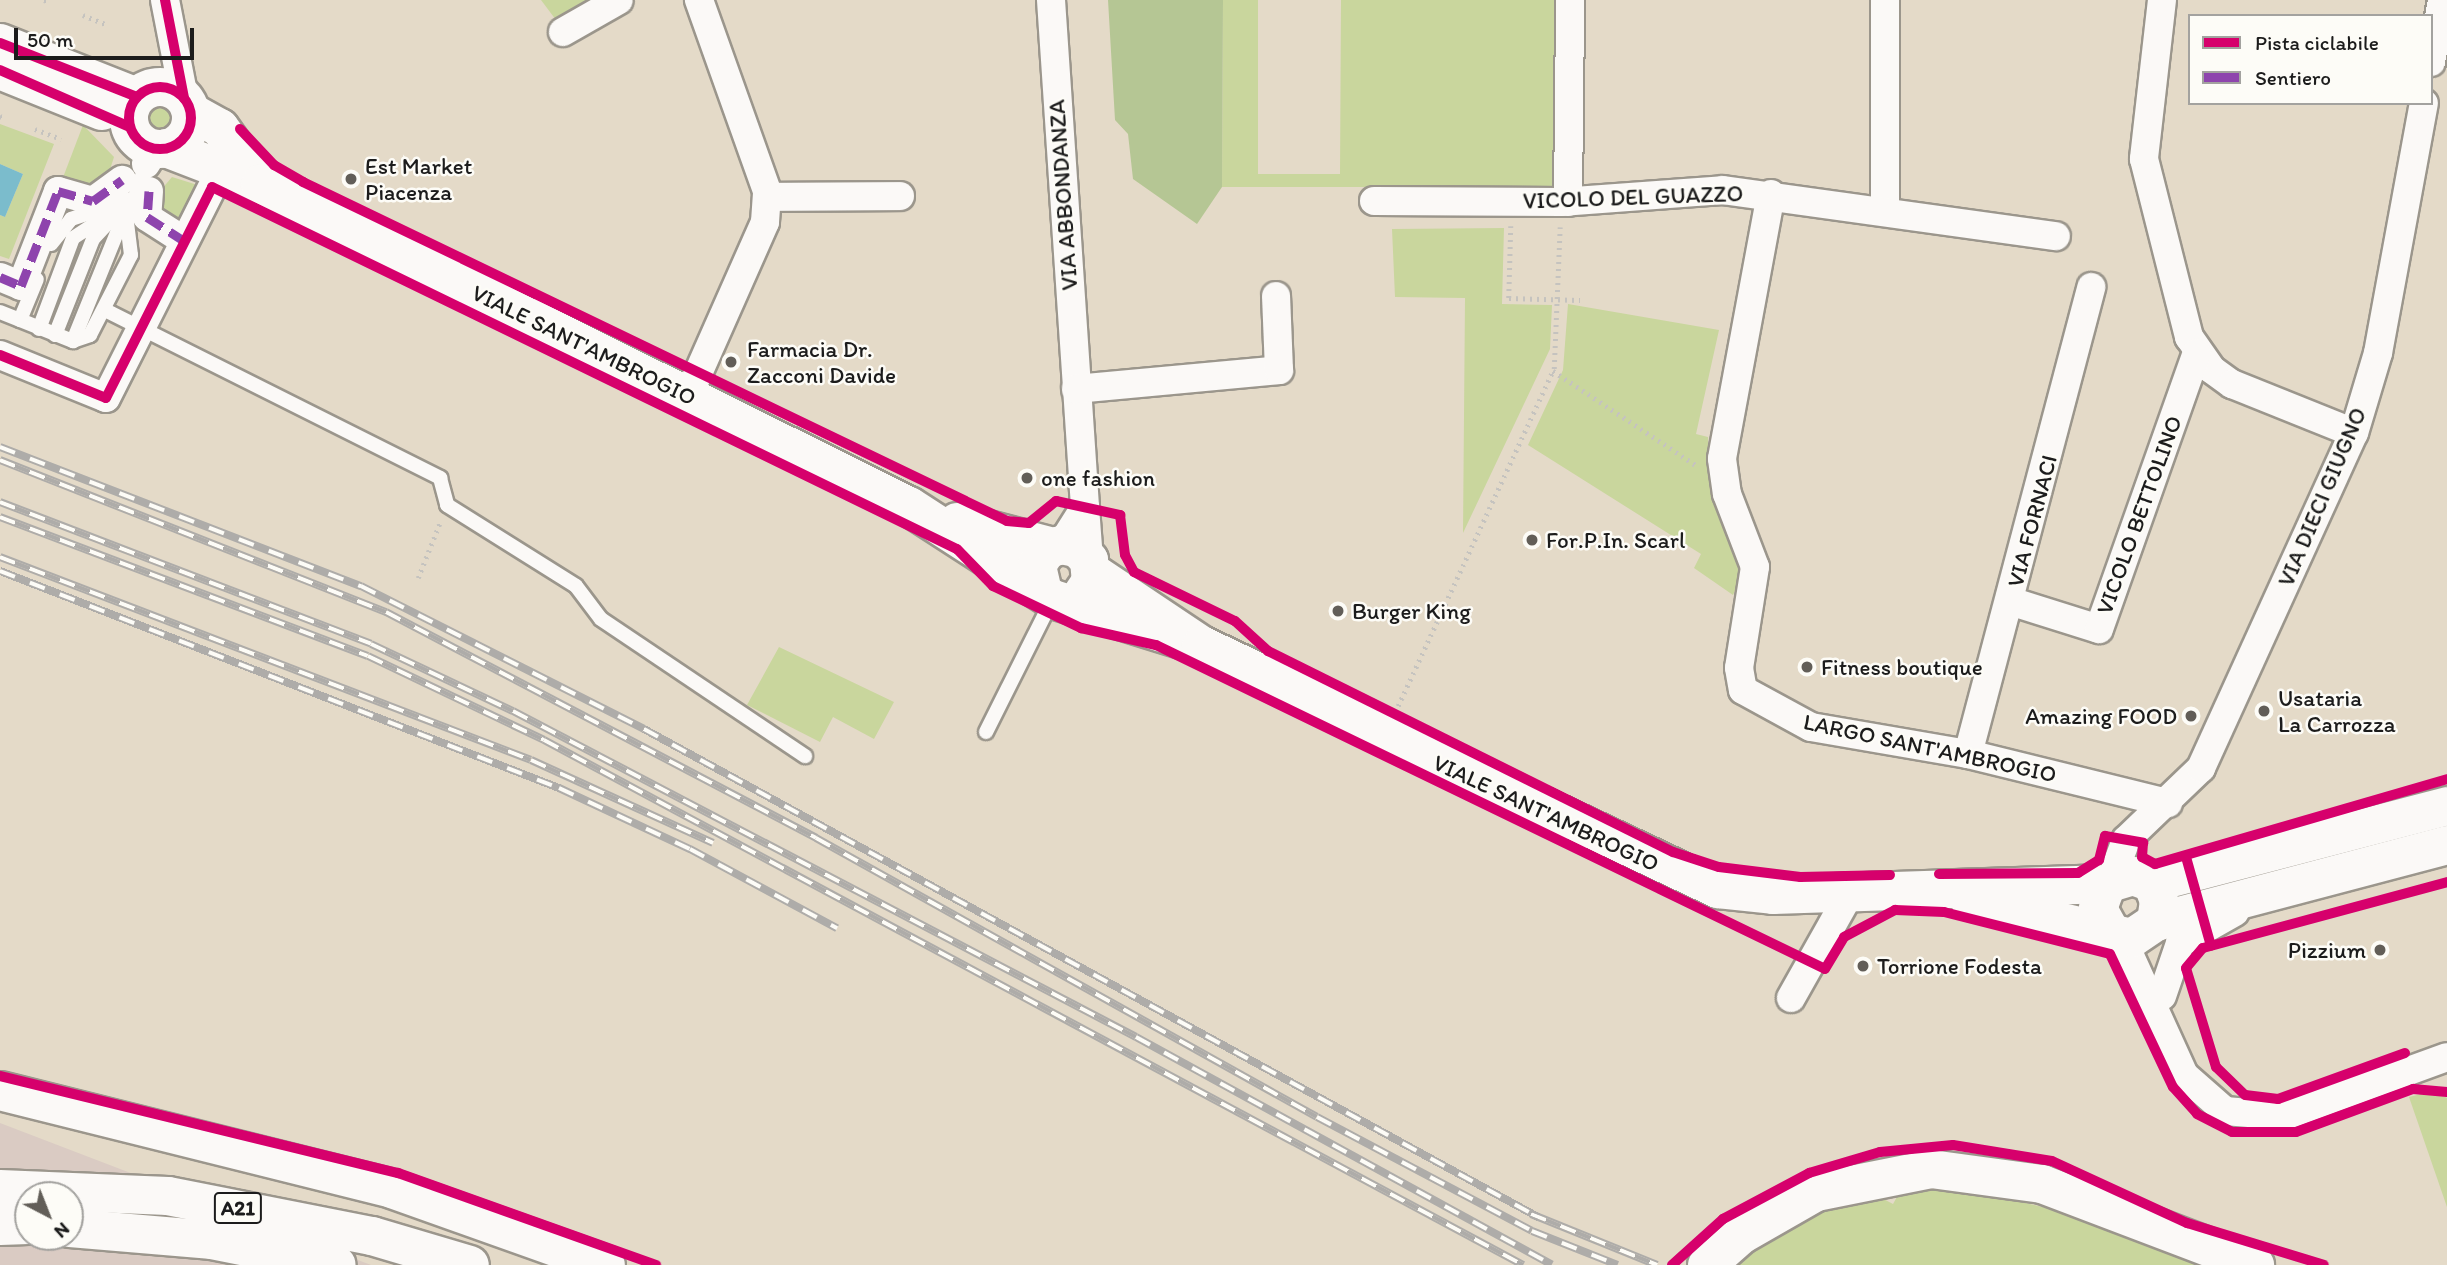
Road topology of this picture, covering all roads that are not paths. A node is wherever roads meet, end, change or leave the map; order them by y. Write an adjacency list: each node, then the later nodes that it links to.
1 (165, 0): 13 (street)
2 (619, 0): 9 (street)
3 (699, 0): 20 (street)
4 (1051, 0): 38 (street, VIA ABBONDANZA)
5 (1570, 0): 22 (street)
6 (1885, 0): 23 (street)
7 (2162, 0): 36 (street)
8 (2442, 0): 11 (street)
9 (563, 32)
10 (0, 43): 15 (main road)
11 (2433, 51)
12 (0, 70): 15 (main road)
13 (187, 105): 15 (main road); 15 (main road, VIALE SANT'AMBROGIO); 16 (main road, VIALE SANT'AMBROGIO)
14 (2424, 105): 40 (street, VIA DIECI GIUGNO)
15 (142, 157): 16 (main road, VIALE SANT'AMBROGIO); 25 (street); 26 (street); 30 (lane); 31 (lane); 33 (lane); 34 (lane); 35 (lane)
16 (260, 184): 39 (main road, VIALE SANT'AMBROGIO)
17 (212, 187): 25 (street)
18 (1771, 194): 22 (street, VICOLO DEL GUAZZO); 23 (street, VICOLO DEL GUAZZO); 47 (street, LARGO SANT'AMBROGIO)
19 (900, 196): 20 (street)
20 (767, 197): 39 (street)
21 (1374, 201): 22 (street, VICOLO DEL GUAZZO)
22 (1563, 210)
23 (1885, 212): 24 (street, VICOLO DEL GUAZZO)
24 (2056, 236)
25 (183, 240): 32 (street)
26 (0, 277)
27 (2091, 287): 44 (street, VIA FORNACI)
28 (1276, 296): 38 (street)
29 (0, 312): 31 (lane)
30 (107, 312): 32 (lane); 35 (lane)
31 (20, 320): 33 (lane)
32 (140, 328): 37 (street); 48 (lane)
33 (39, 329): 34 (lane)
34 (55, 335): 35 (lane)
35 (73, 341)
36 (2197, 353): 40 (street); 44 (street, VICOLO BETTOLINO)
37 (0, 355)
38 (1076, 389): 42 (street, VIA ABBONDANZA)
39 (688, 396): 41 (main road, VIALE SANT'AMBROGIO)
40 (2354, 433): 49 (street, VIA DIECI GIUGNO)
41 (909, 506): 42 (main road, VIALE SANT'AMBROGIO); 43 (main road, VIALE SANT'AMBROGIO)
42 (1074, 556): 43 (main road); 43 (main road); 45 (main road, VIALE SANT'AMBROGIO)
43 (1053, 597): 45 (main road, VIALE SANT'AMBROGIO); 46 (lane)
44 (2010, 601): 47 (street, VIA FORNACI)
45 (1201, 645): 55 (main road, VIALE SANT'AMBROGIO)
46 (986, 732)
47 (1968, 754): 49 (street, LARGO SANT'AMBROGIO)
48 (805, 756)
49 (2168, 803): 52 (street, VIA DIECI GIUGNO)
50 (2447, 806): 52 (main road, VIALE SANT'AMBROGIO)
51 (2447, 845): 54 (main road, VIALE SANT'AMBROGIO)
52 (2127, 874): 53 (main road, VIALE SANT'AMBROGIO); 56 (main road); 56 (main road)
53 (1913, 889): 55 (main road, VIALE SANT'AMBROGIO); 56 (main road, VIALE SANT'AMBROGIO)
54 (2279, 890): 56 (main road, VIALE SANT'AMBROGIO); 58 (street)
55 (1851, 891): 57 (street)
56 (2135, 930): 58 (street)
57 (1791, 998)
58 (2162, 1007): 59 (street)
59 (2447, 1057)
60 (0, 1091): 65 (main road)
61 (0, 1189): 64 (main road, A21)
62 (84, 1229): 63 (main road, A21)
63 (337, 1265)
64 (470, 1265)
65 (606, 1265)
66 (1707, 1265): 67 (main road)
67 (2256, 1265)

